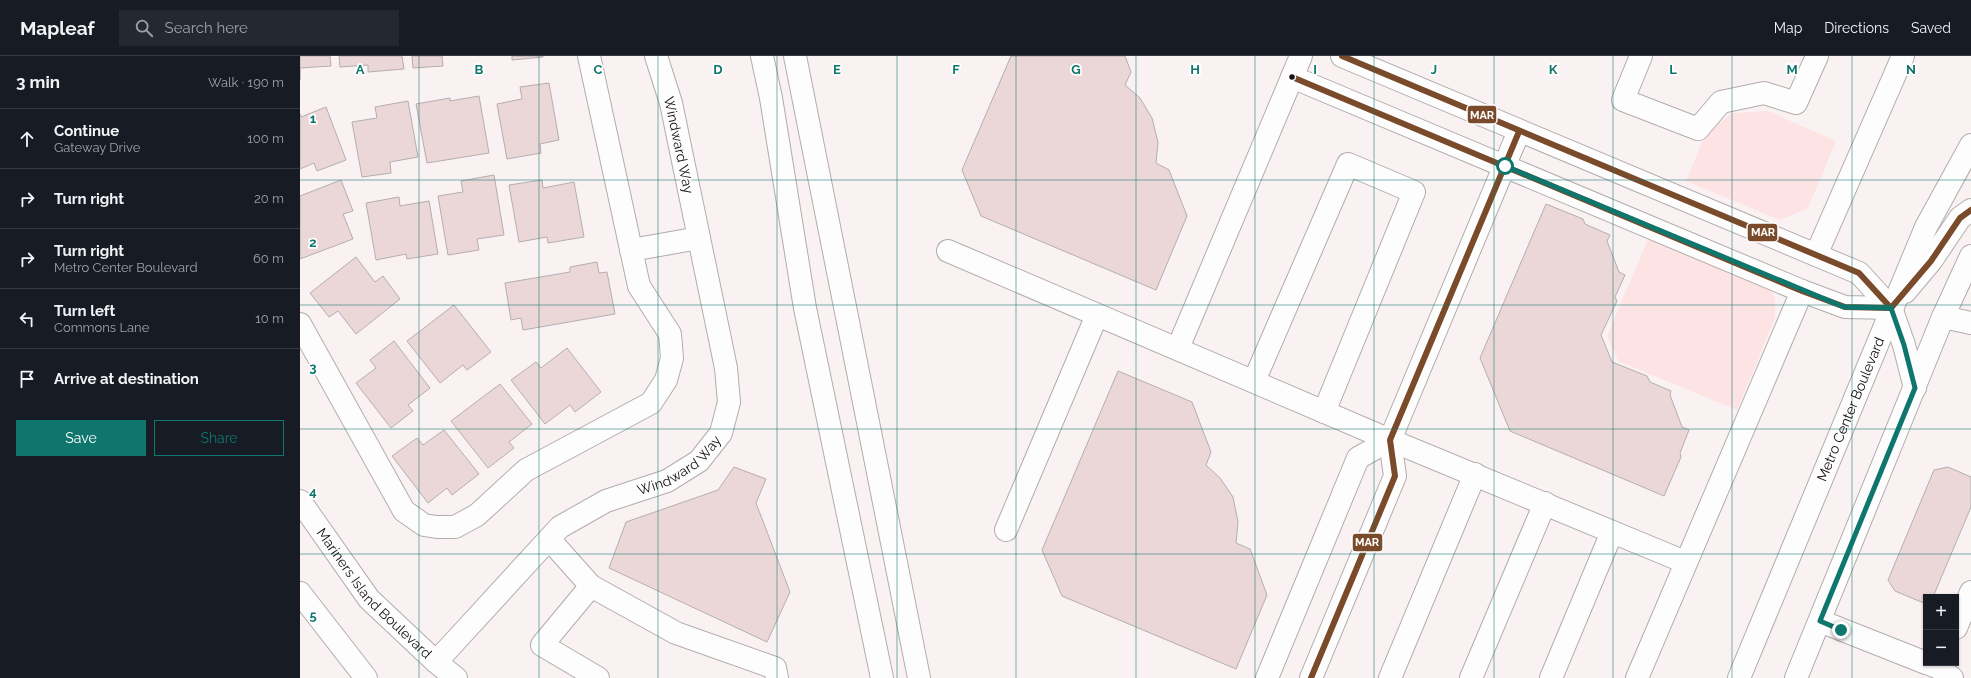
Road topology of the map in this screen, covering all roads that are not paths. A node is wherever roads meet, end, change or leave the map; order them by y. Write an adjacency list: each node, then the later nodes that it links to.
1 (589, 56): 16 (main road)
2 (656, 56): 15 (main road, Windward Way)
3 (762, 56): 49 (main road)
4 (795, 56): 50 (main road)
5 (1301, 56): 10 (main road)
6 (1342, 56): 11 (main road)
7 (1641, 56): 8 (main road)
8 (1817, 56)
9 (1903, 56): 18 (main road)
10 (1292, 77): 13 (main road); 26 (main road)
11 (1519, 131): 13 (main road); 18 (main road)
12 (1971, 146): 21 (main road, Metro Center Boulevard)
13 (1505, 166): 20 (main road); 30 (main road)
14 (1971, 210): 21 (main road)
15 (699, 238): 16 (main road); 36 (main road, Windward Way)
16 (631, 250): 25 (main road)
17 (948, 251): 22 (main road)
18 (1816, 255): 21 (main road)
19 (1971, 256): 23 (main road)
20 (1802, 291): 21 (main road); 37 (main road)
21 (1891, 308): 28 (main road); 57 (main road, Metro Center Boulevard)
22 (1097, 315): 26 (main road); 34 (main road)
23 (1944, 317): 24 (main road); 28 (main road)
24 (1971, 323)
25 (300, 324)
26 (1178, 348): 27 (main road)
27 (1254, 381): 29 (main road); 29 (main road)
28 (1915, 388): 41 (main road)
29 (1324, 412): 30 (main road)
30 (1390, 440): 31 (main road); 51 (main road); 52 (main road)
31 (1475, 474): 33 (main road); 53 (main road)
32 (300, 501): 43 (main road, Mariners Island Boulevard)
33 (1545, 503): 35 (main road); 54 (main road)
34 (1006, 530)
35 (1612, 532): 37 (main road); 55 (main road)
36 (549, 539): 38 (main road); 43 (main road, Windward Way)
37 (1685, 562): 56 (main road)
38 (591, 586): 47 (main road); 48 (main road)
39 (1971, 592): 42 (main road)
40 (300, 593): 45 (main road)
41 (1820, 621): 44 (main road); 58 (main road)
42 (1959, 621)
43 (436, 662): 46 (main road, Mariners Island Boulevard)
44 (1937, 669)
45 (366, 678)
46 (456, 678)
47 (598, 678)
48 (777, 678)
49 (882, 678)
50 (919, 678)
51 (1267, 678)
52 (1311, 678)
53 (1390, 678)
54 (1471, 678)
55 (1551, 678)
56 (1637, 678)
57 (1739, 678)
58 (1796, 678)

